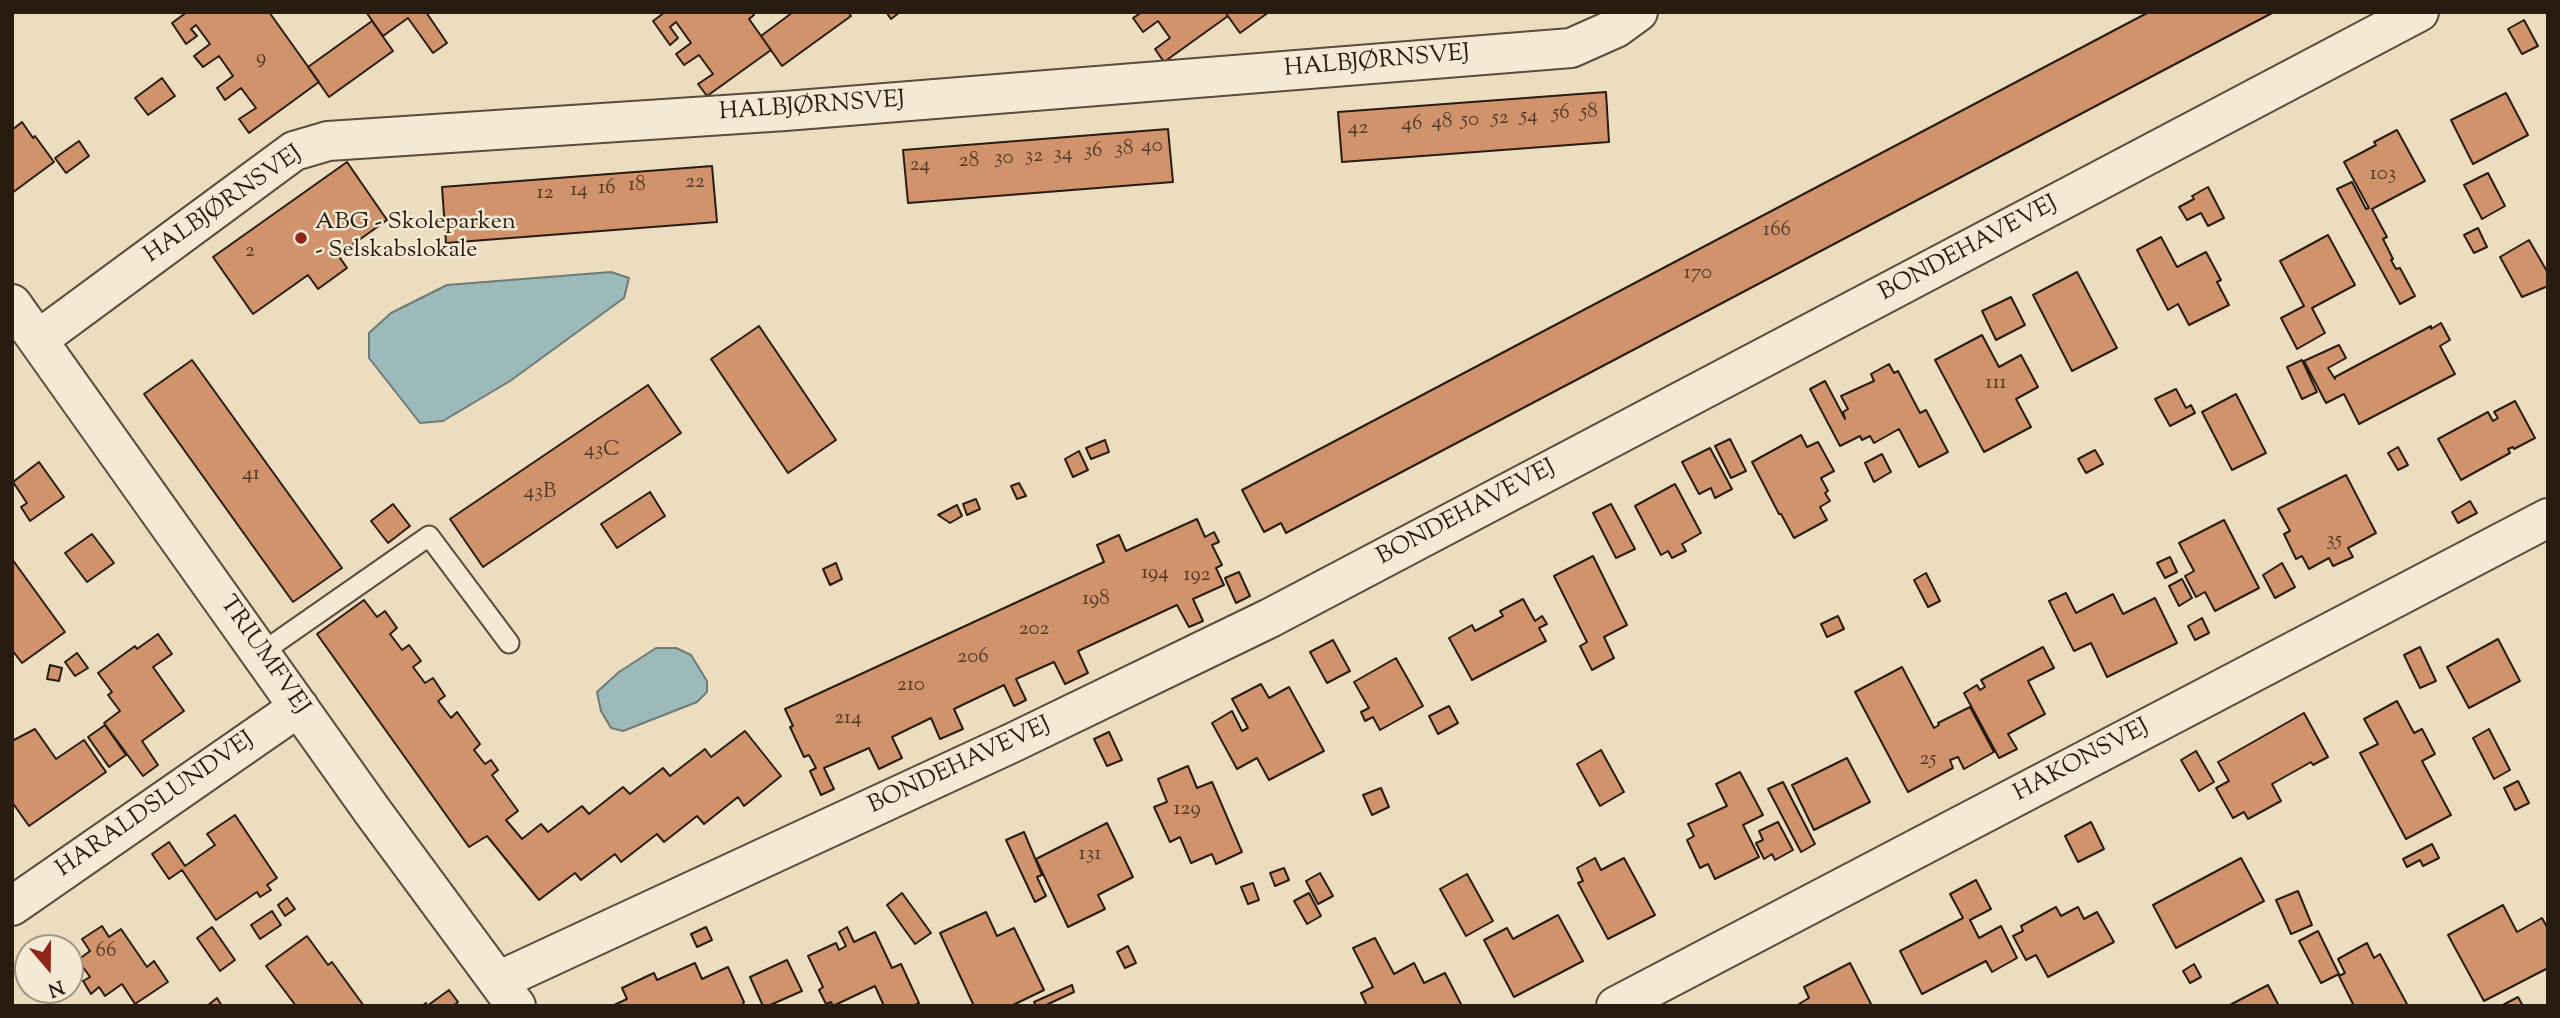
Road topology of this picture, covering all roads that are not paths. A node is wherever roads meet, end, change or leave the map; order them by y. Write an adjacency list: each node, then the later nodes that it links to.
1 (1638, 12): 4 (street, HALBJØRNSVEJ)
2 (2419, 12): 10 (street, BONDEHAVEVEJ)
3 (12, 304): 4 (street, TRIUMFVEJ)
4 (39, 339): 7 (street, TRIUMFVEJ)
5 (2548, 518): 11 (street, HAKONSVEJ)
6 (509, 643): 7 (lane)
7 (261, 653): 8 (street, TRIUMFVEJ)
8 (299, 707): 9 (street, HARALDSLUNDVEJ); 10 (street, TRIUMFVEJ)
9 (12, 906)
10 (507, 993)
11 (1616, 1006)

